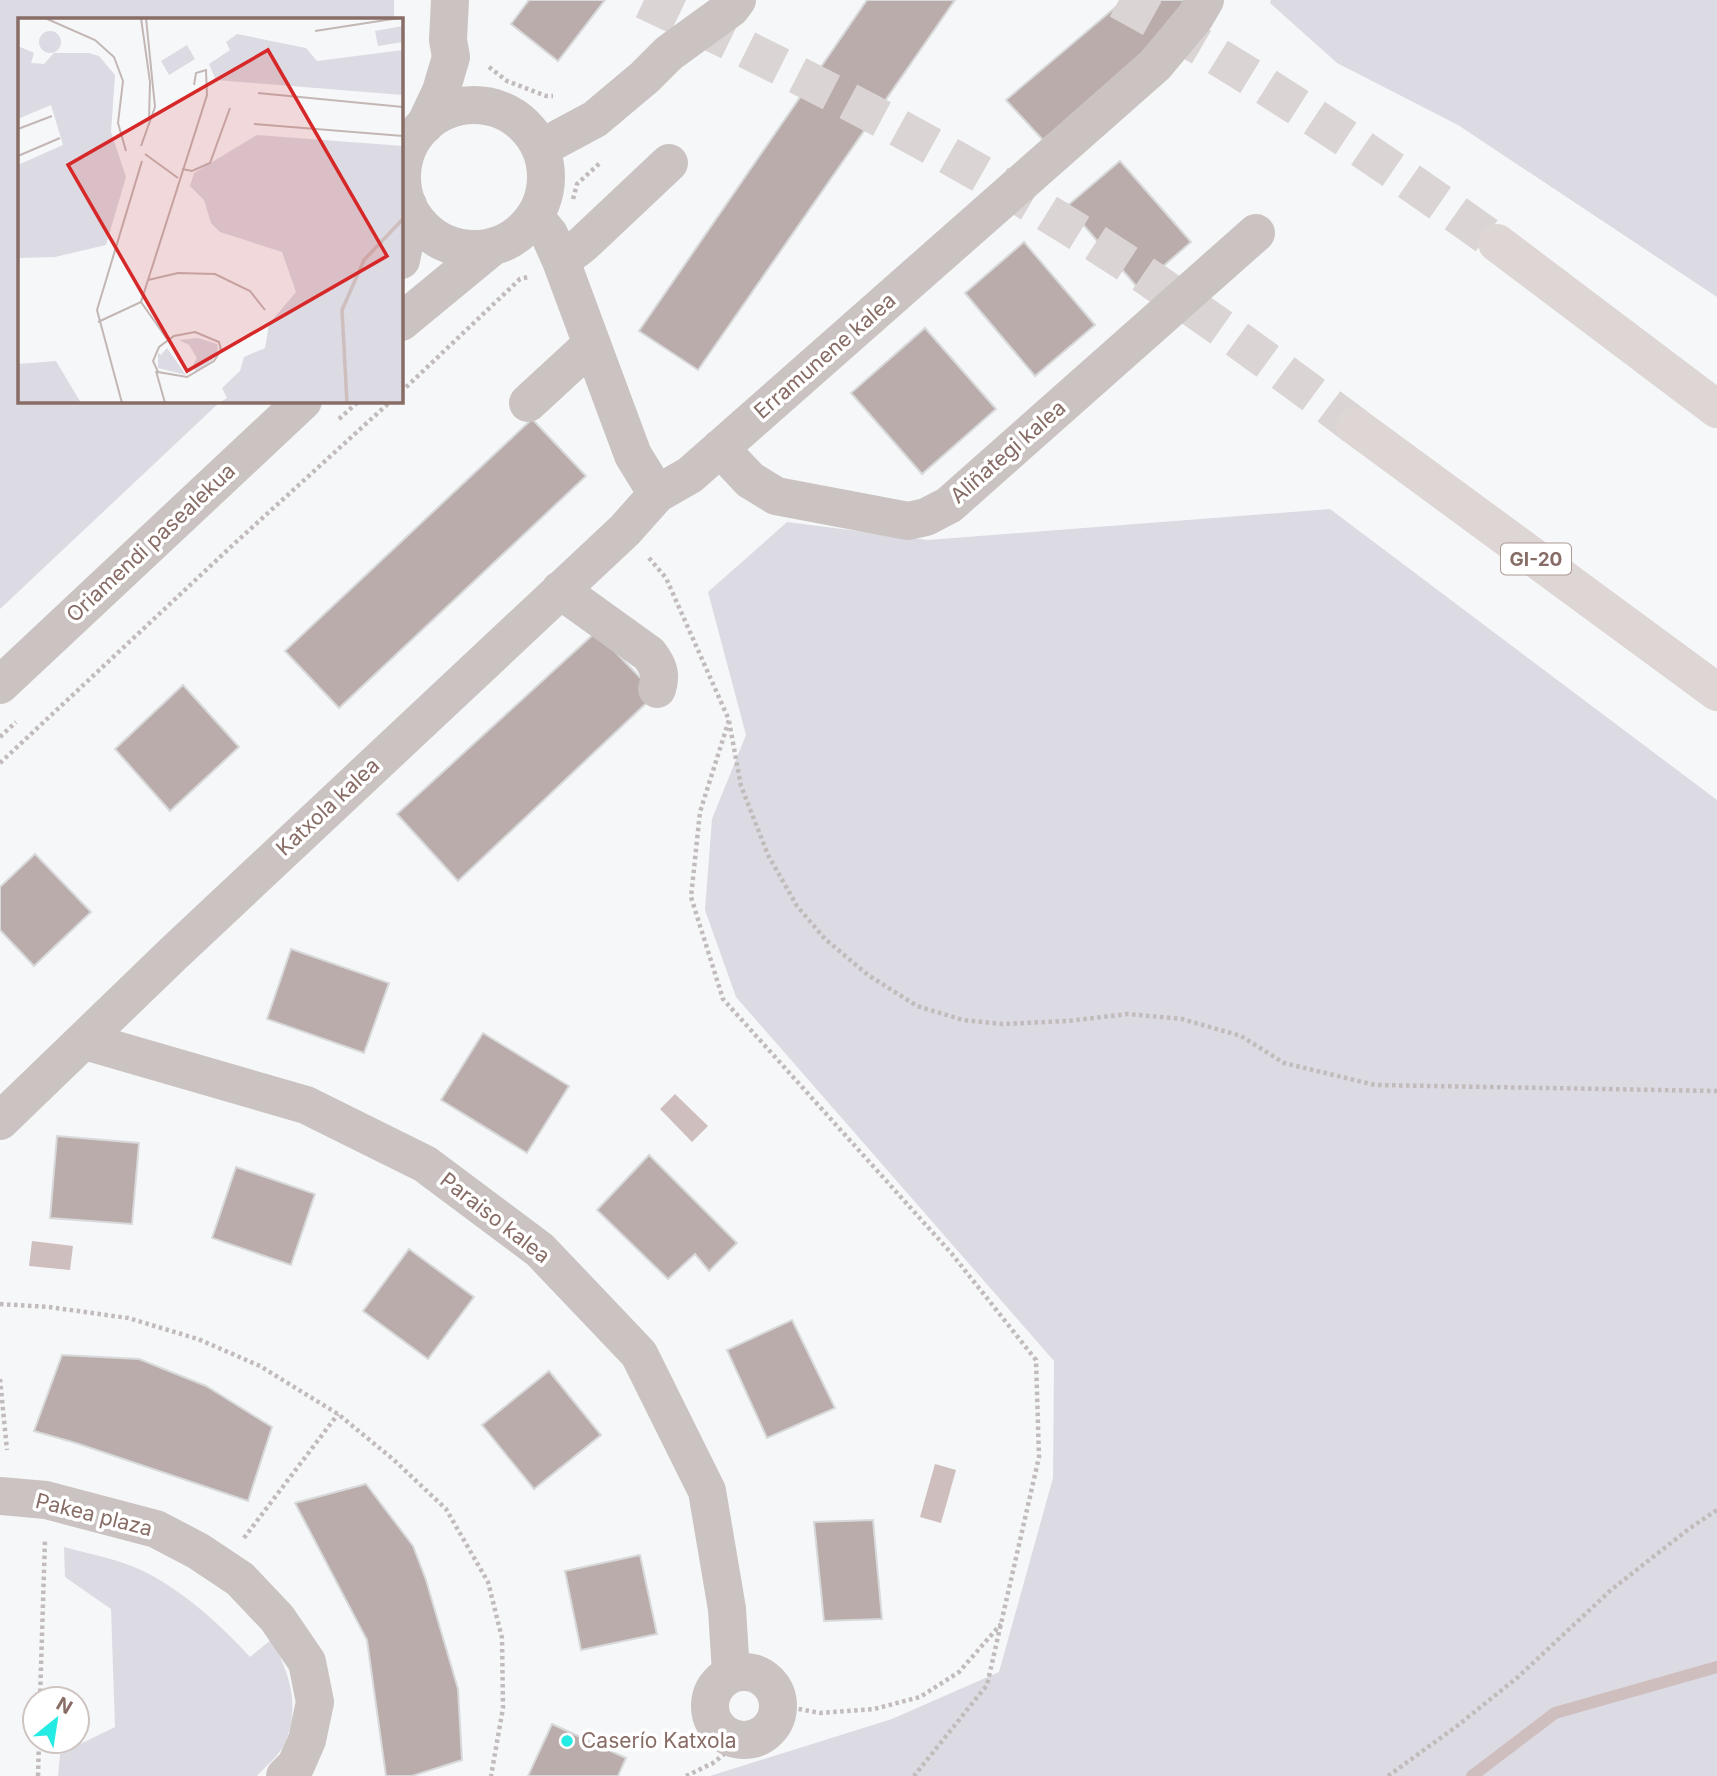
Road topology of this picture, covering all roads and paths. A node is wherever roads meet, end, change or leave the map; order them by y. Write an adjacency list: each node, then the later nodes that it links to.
1 (450, 0): 6 (street)
2 (699, 0): 5 (street)
3 (737, 0): 5 (street)
4 (1205, 0): 28 (street, Erramunene kalea)
5 (669, 53): 10 (street)
6 (468, 60): 7 (path); 8 (street); 9 (street)
7 (558, 95)
8 (499, 109): 9 (street); 10 (street)
9 (425, 125): 12 (street)
10 (541, 148): 13 (street)
11 (669, 163): 18 (street)
12 (408, 205): 16 (street); 17 (street)
13 (536, 217): 16 (street); 18 (street)
14 (1256, 233): 28 (street, Aliñategi kalea)
15 (1497, 243): 26 (highway)
16 (492, 247): 19 (street)
17 (402, 255)
18 (561, 261): 20 (street)
19 (402, 321)
20 (592, 344): 25 (street); 29 (street)
21 (414, 380): 22 (path)
22 (402, 391)
23 (302, 402): 32 (street, Oriamendi pasealekua)
24 (390, 402): 36 (path)
25 (528, 402)
26 (1717, 410)
27 (1355, 426): 34 (highway, GI-20)
28 (720, 448): 29 (street, Erramunene kalea)
29 (657, 494): 30 (street, Katxola kalea)
30 (625, 530): 31 (street, Katxola kalea); 35 (path)
31 (560, 590): 33 (street); 37 (street, Katxola kalea)
32 (0, 685)
33 (657, 689)
34 (1717, 692)
35 (729, 720): 38 (path); 48 (path)
36 (0, 763)
37 (85, 1041): 39 (street, Katxola kalea); 49 (street, Paraiso kalea)
38 (1717, 1091)
39 (0, 1121)
40 (0, 1304): 42 (path)
41 (0, 1380): 43 (path)
42 (338, 1414): 47 (path); 56 (path)
43 (7, 1450)
44 (0, 1496): 45 (street, Pakea plaza)
45 (46, 1500): 47 (street, Pakea plaza); 50 (path)
46 (1717, 1510): 59 (path)
47 (222, 1567): 55 (street, Pakea plaza)
48 (1001, 1624): 51 (path); 58 (path)
49 (731, 1674): 51 (street); 52 (street)
50 (40, 1685)
51 (778, 1706): 52 (street)
52 (742, 1740): 57 (path)
53 (39, 1755): 54 (path)
54 (38, 1776)
55 (285, 1776)
56 (491, 1776)
57 (686, 1776)
58 (914, 1776)
59 (1388, 1776)

